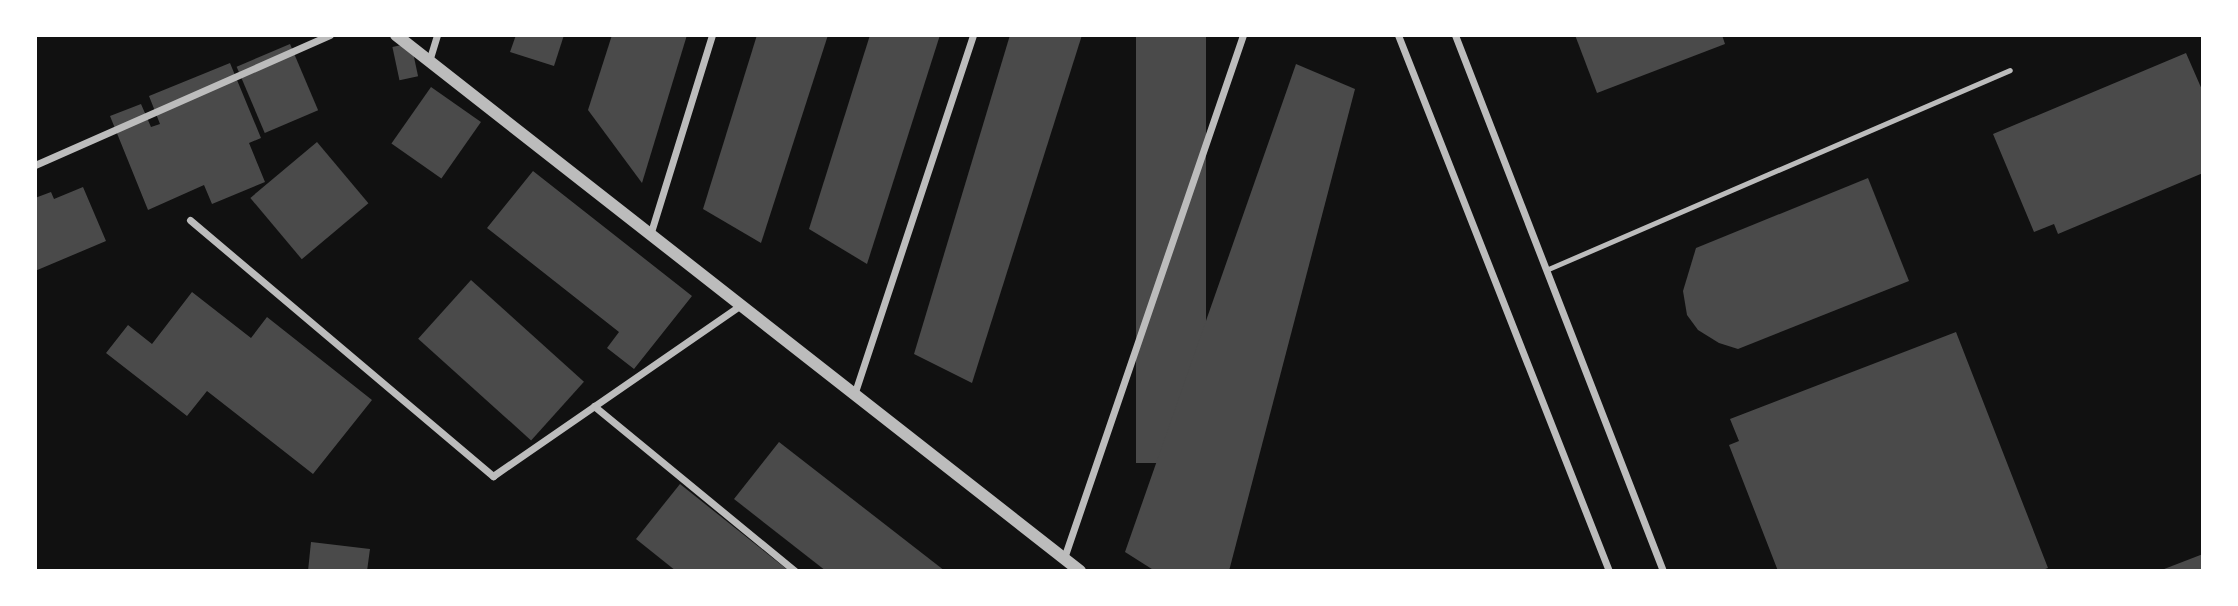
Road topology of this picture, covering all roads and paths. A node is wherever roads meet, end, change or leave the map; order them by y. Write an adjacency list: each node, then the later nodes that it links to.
1 (330, 35): 11 (street)
2 (397, 35): 9 (street)
3 (437, 35): 9 (street)
4 (712, 35): 13 (street)
5 (973, 35): 16 (street)
6 (1243, 35): 18 (street)
7 (1398, 35): 21 (street)
8 (1455, 35): 14 (street)
9 (430, 58): 13 (street)
10 (2010, 70): 14 (lane)
11 (35, 165)
12 (190, 220): 17 (street)
13 (651, 232): 15 (street)
14 (1546, 270): 22 (street)
15 (742, 304): 16 (street); 17 (street)
16 (855, 392): 18 (street)
17 (594, 406): 19 (street)
18 (1064, 558): 20 (street)
19 (795, 571)
20 (1080, 571)
21 (1609, 571)
22 (1663, 571)

